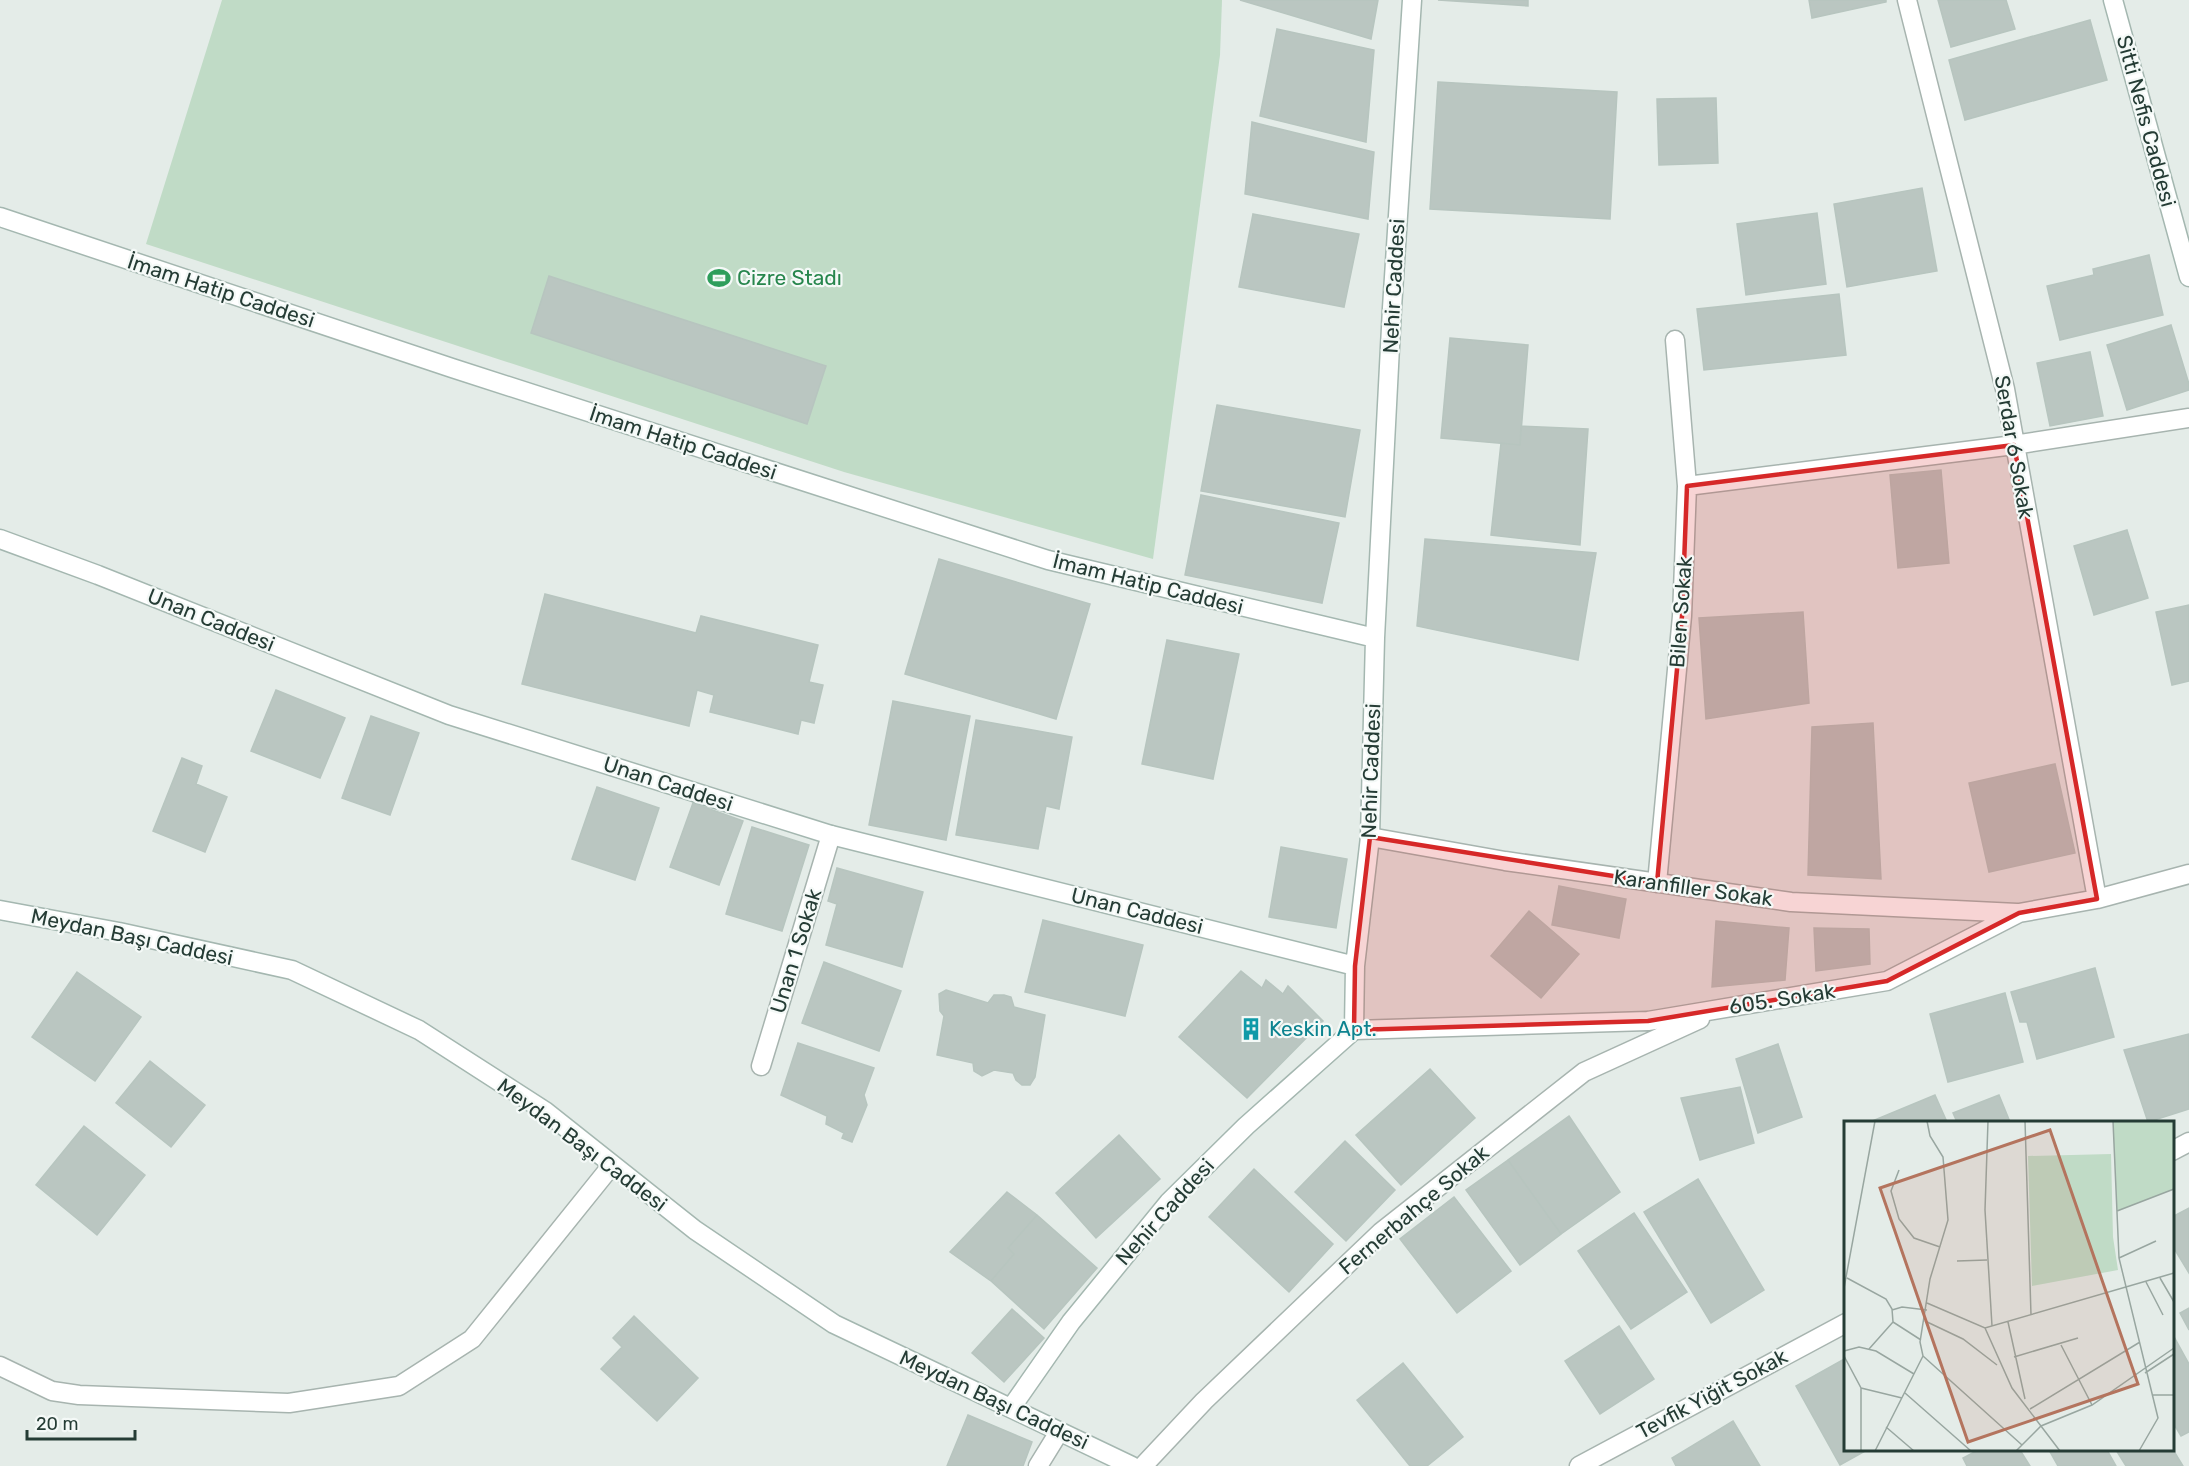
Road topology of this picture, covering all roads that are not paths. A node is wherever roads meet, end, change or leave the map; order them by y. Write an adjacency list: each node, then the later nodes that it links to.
1 (1412, 0): 11 (street, Nehir Caddesi)
2 (1907, 0): 8 (street, Serdar 6 Sokak)
3 (2112, 0): 5 (street, Sitti Nefis Caddesi)
4 (0, 217): 11 (street, İmam Hatip Caddesi)
5 (2189, 277)
6 (1675, 340): 9 (street, Bilen Sokak)
7 (2189, 418): 8 (street)
8 (2014, 445): 9 (street); 16 (street, Serdar 6 Sokak)
9 (1687, 486): 15 (street, Bilen Sokak)
10 (0, 539): 12 (street, Unan Caddesi)
11 (1375, 638): 13 (street, Nehir Caddesi)
12 (831, 835): 19 (street, Unan Caddesi); 22 (street, Unan 1 Sokak)
13 (1370, 837): 15 (street, Karanfiller Sokak); 19 (street, Nehir Caddesi)
14 (2189, 874): 16 (street, 605. Sokak)
15 (1657, 883): 18 (street, Karanfiller Sokak)
16 (2097, 899): 18 (street, 605. Sokak)
17 (0, 910): 25 (street, Meydan Başı Caddesi)
18 (2019, 913): 20 (street, 605. Sokak)
19 (1355, 966): 21 (street, Nehir Caddesi)
20 (1724, 1008): 21 (street, 605. Sokak); 32 (street, Fernerbahçe Sokak)
21 (1354, 1030): 28 (street, Nehir Caddesi)
22 (760, 1066)
23 (2189, 1142): 24 (street)
24 (2174, 1150)
25 (612, 1165): 27 (street); 28 (street, Meydan Başı Caddesi)
26 (1844, 1324): 33 (street, Tevfik Yiğit Sokak)
27 (0, 1366)
28 (1011, 1408): 29 (street, Meydan Başı Caddesi)
29 (1059, 1432): 30 (street); 31 (street, Meydan Başı Caddesi)
30 (1038, 1466)
31 (1132, 1466)
32 (1143, 1466)
33 (1579, 1466)

